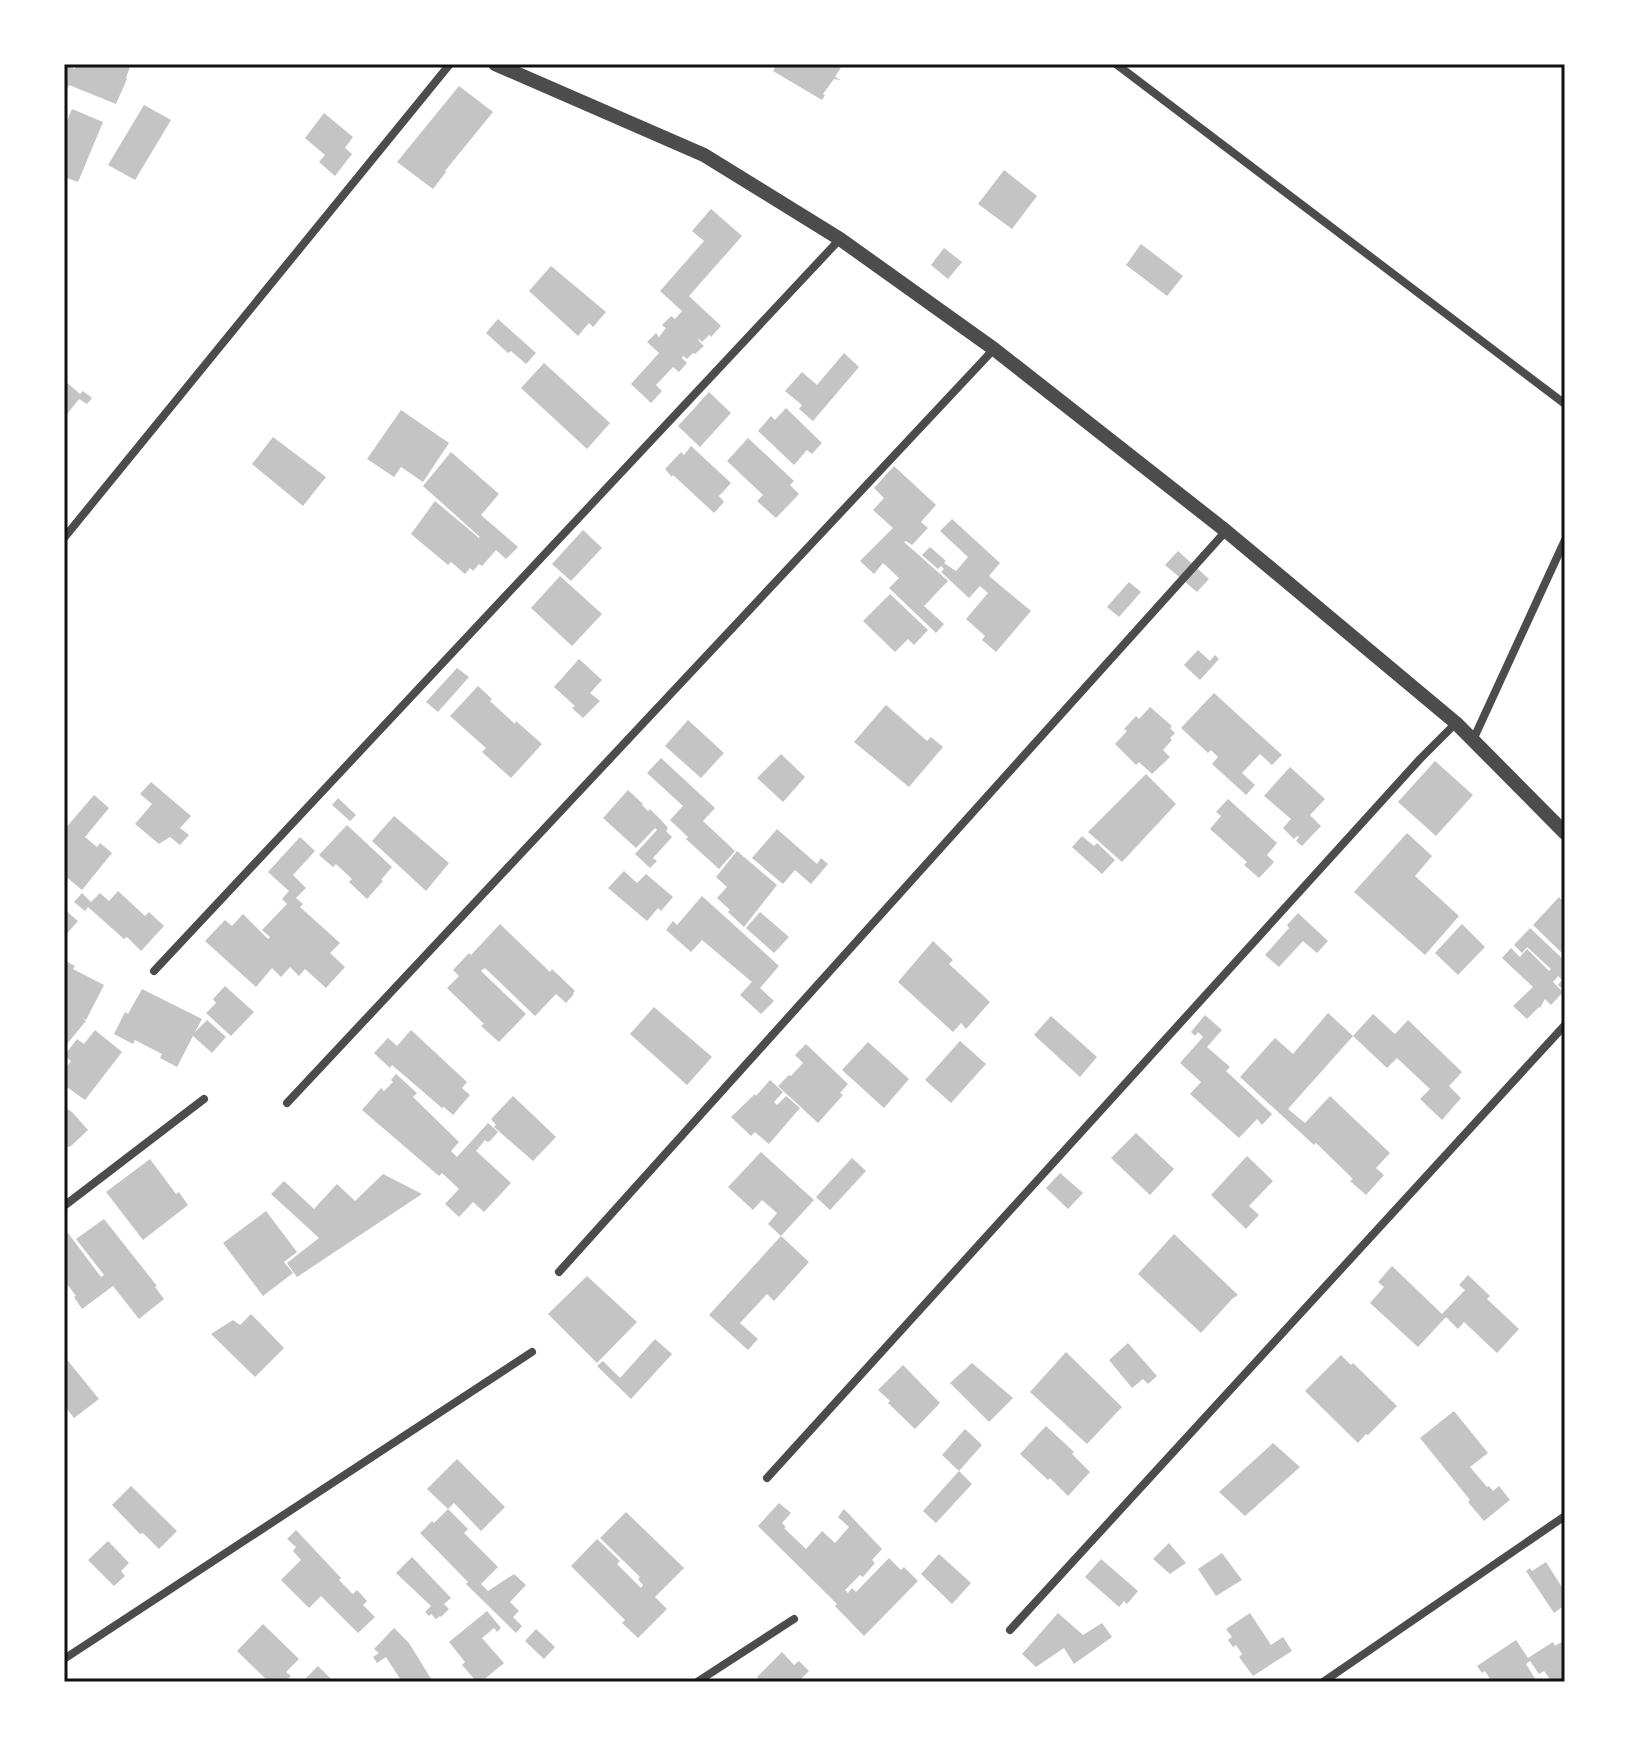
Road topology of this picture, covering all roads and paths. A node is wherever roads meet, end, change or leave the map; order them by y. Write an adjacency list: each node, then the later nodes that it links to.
1 (450, 64): 8 (street)
2 (497, 64): 4 (street)
3 (1116, 64): 6 (street)
4 (840, 239): 5 (street); 13 (street)
5 (994, 349): 7 (street); 16 (street)
6 (1565, 404)
7 (1226, 531): 10 (street); 18 (street)
8 (64, 538)
9 (1565, 540): 11 (street)
10 (1456, 723): 11 (street); 20 (street)
11 (1473, 740): 12 (street)
12 (1565, 833)
13 (154, 971)
14 (1565, 1025): 23 (street)
15 (204, 1099): 17 (street)
16 (287, 1103)
17 (64, 1206)
18 (559, 1272)
19 (532, 1352): 24 (street)
20 (767, 1478)
21 (1565, 1516): 26 (street)
22 (794, 1619): 25 (street)
23 (1010, 1630)
24 (64, 1659)
25 (697, 1682)
26 (1323, 1682)

